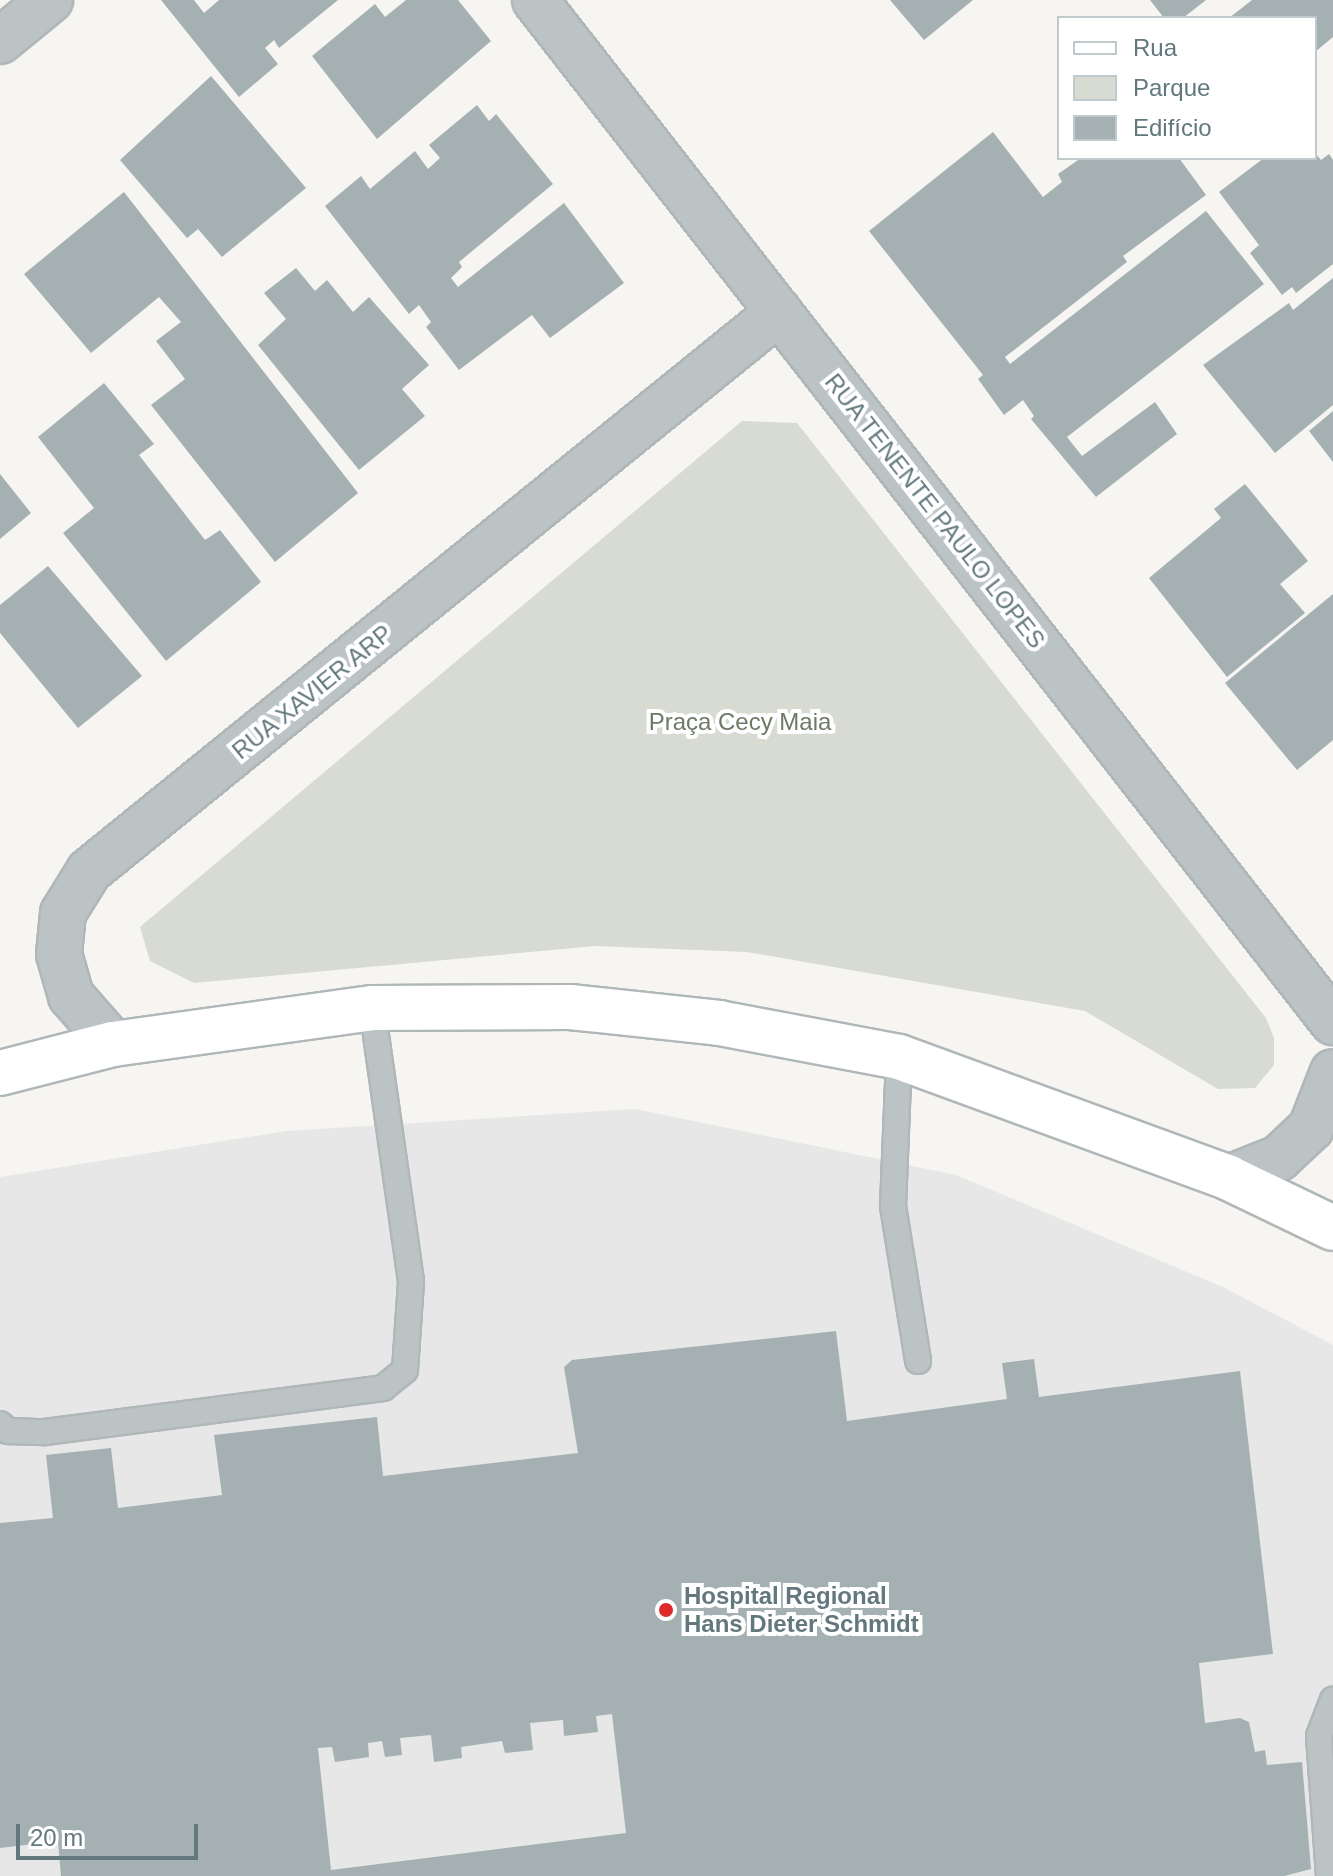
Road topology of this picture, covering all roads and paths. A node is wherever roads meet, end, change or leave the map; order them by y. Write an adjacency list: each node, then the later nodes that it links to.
1 (50, 0): 3 (street)
2 (535, 0): 4 (street, RUA TENENTE PAULO LOPES)
3 (0, 41)
4 (779, 312): 6 (street, RUA TENENTE PAULO LOPES); 7 (street, RUA XAVIER ARP)
5 (372, 1008): 7 (main road); 8 (main road); 14 (lane)
6 (1333, 1022)
7 (113, 1044): 10 (main road)
8 (899, 1057): 11 (main road); 13 (lane)
9 (1333, 1072): 11 (street)
10 (0, 1073)
11 (1229, 1178): 12 (main road)
12 (1333, 1228)
13 (918, 1361)
14 (0, 1424)
15 (1333, 1700): 16 (lane)
16 (1329, 1876)

